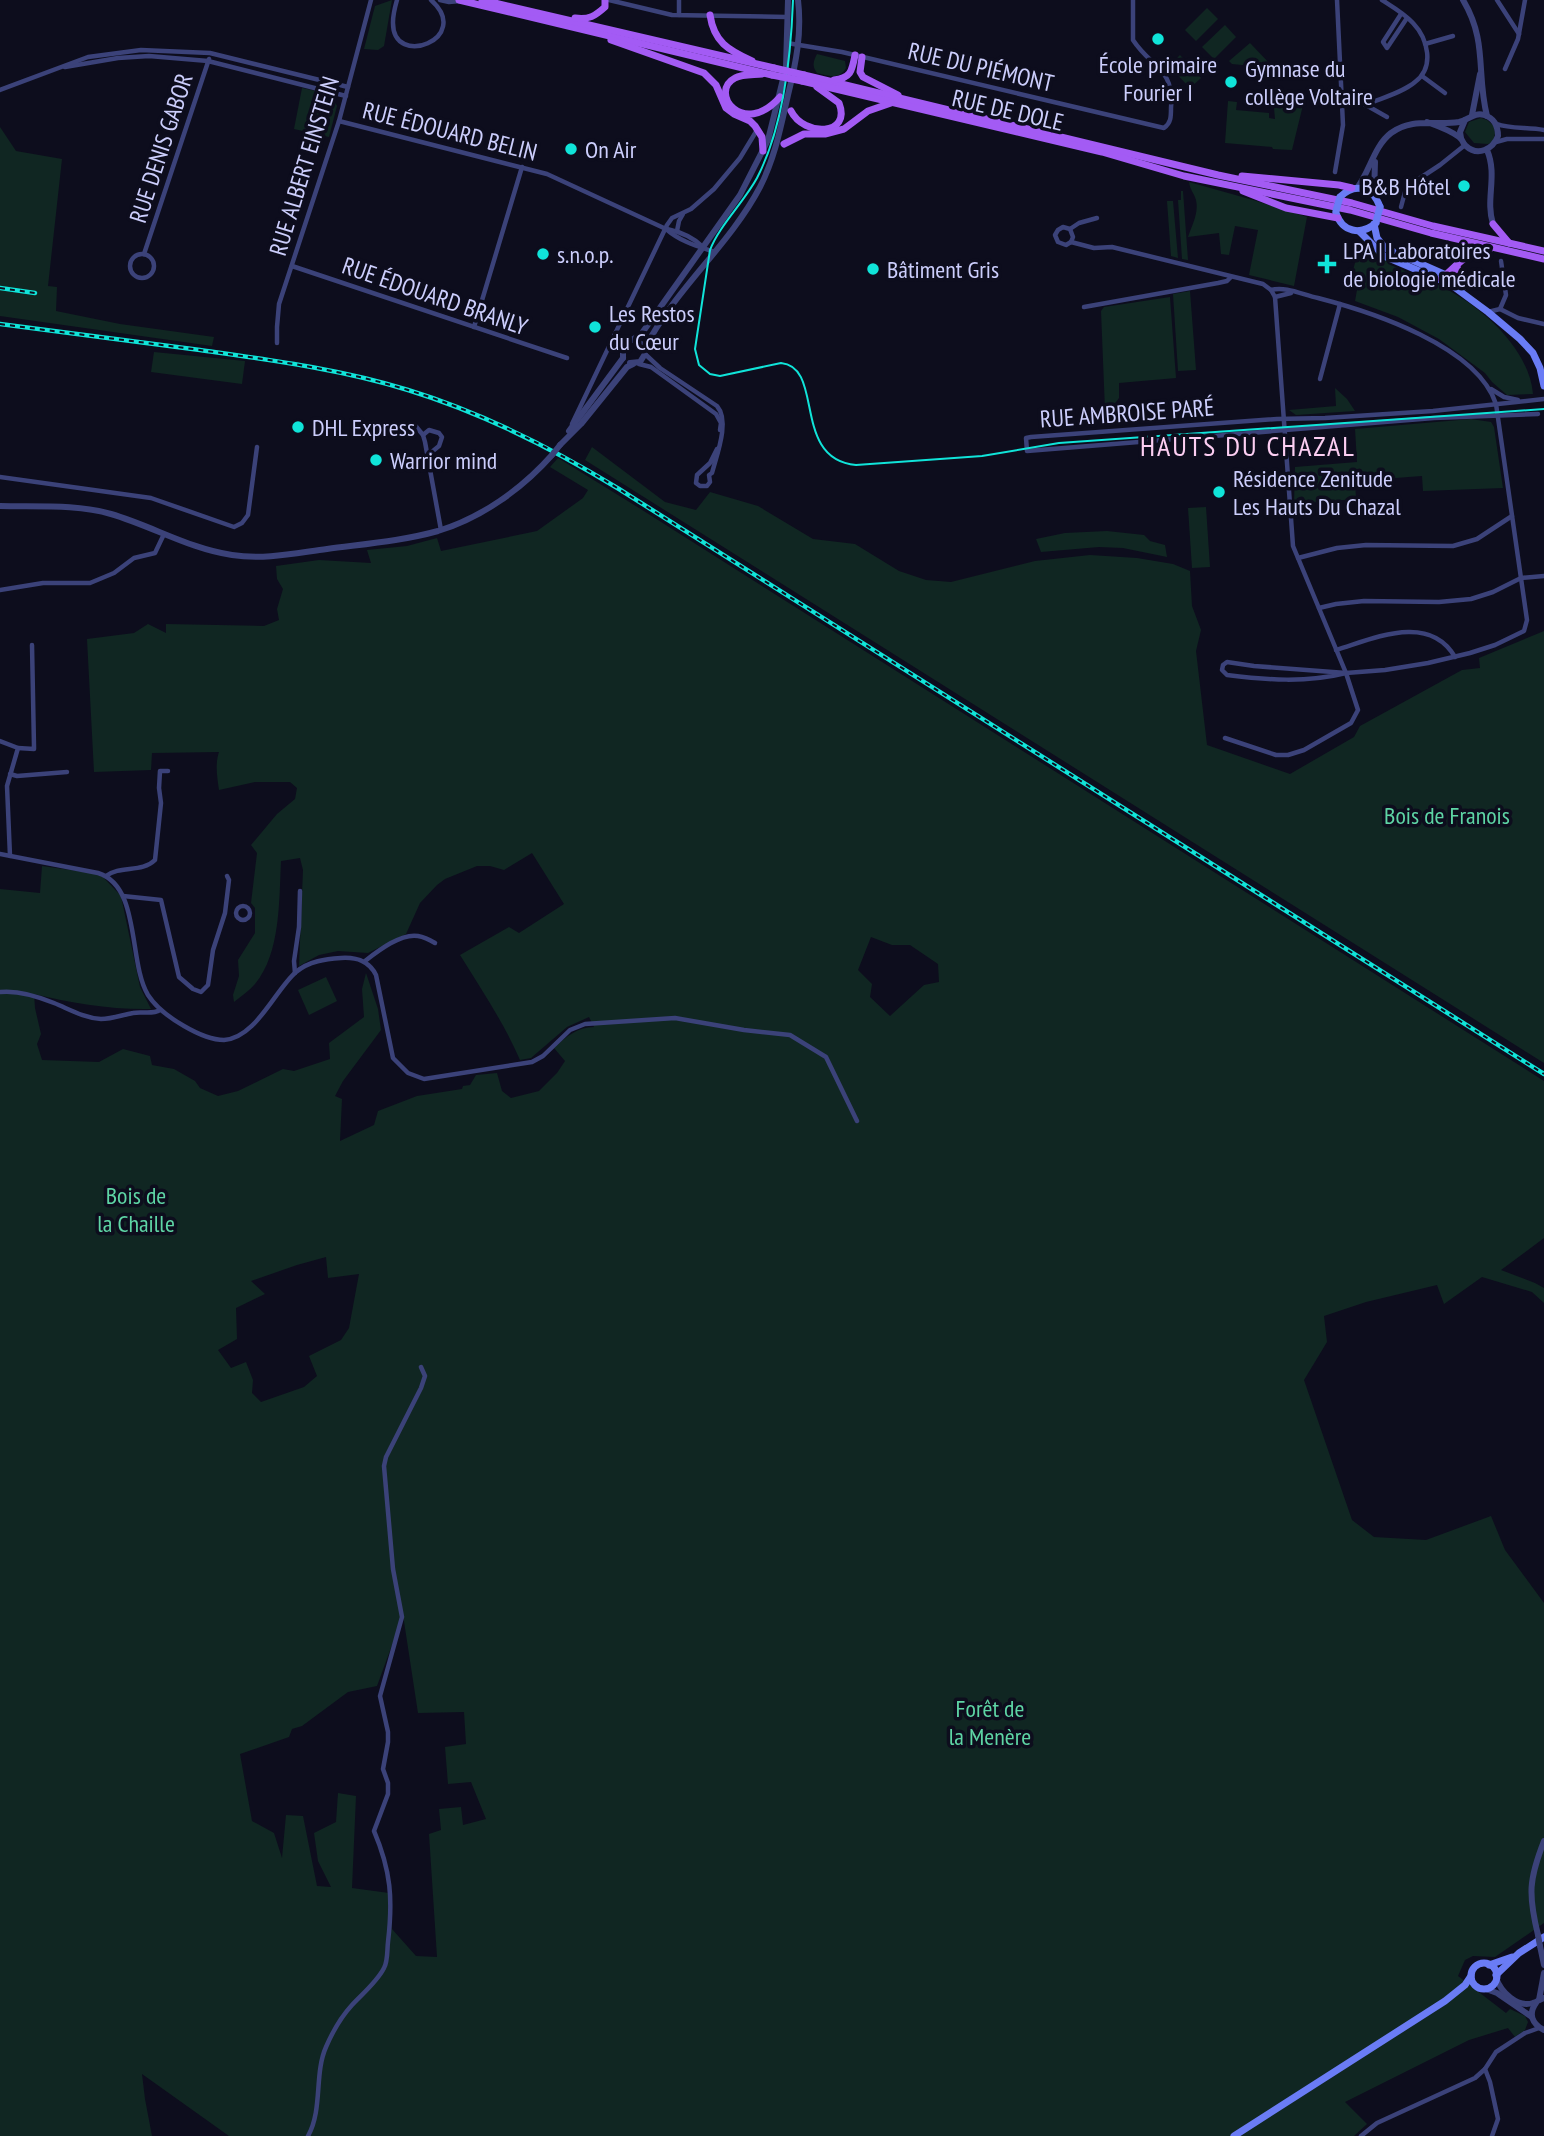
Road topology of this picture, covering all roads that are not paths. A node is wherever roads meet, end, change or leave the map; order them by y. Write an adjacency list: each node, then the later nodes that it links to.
1 (370, 0): 39 (street, RUE ALBERT EINSTEIN)
2 (397, 0): 3 (street)
3 (431, 0)
4 (440, 0): 5 (street, RUE DE DOLE)
5 (461, 0): 23 (main road, RUE DE DOLE)
6 (482, 0): 17 (main road, RUE DE DOLE)
7 (607, 0): 17 (main road); 19 (street)
8 (679, 0): 19 (street)
9 (788, 0): 21 (street)
10 (798, 0): 28 (street)
11 (1133, 0): 30 (street, RUE DU PIÉMONT)
12 (1337, 0): 41 (street)
13 (1382, 0): 18 (street)
14 (1463, 0): 32 (street)
15 (1497, 0): 24 (street)
16 (1525, 0): 24 (street)
17 (543, 14): 35 (main road, RUE DE DOLE)
18 (1401, 14): 22 (street); 22 (street)
19 (679, 15): 20 (street)
20 (710, 15): 21 (street); 35 (main road)
21 (787, 17): 26 (street)
22 (1407, 18): 27 (street)
23 (574, 27): 35 (main road, RUE DE DOLE); 56 (main road)
24 (1519, 35): 33 (street)
25 (1453, 36): 27 (street)
26 (786, 43): 28 (street, RUE DU PIÉMONT); 44 (street)
27 (1425, 44): 36 (street)
28 (799, 45): 30 (street, RUE DU PIÉMONT); 44 (street)
29 (211, 53): 31 (street, RUE DENIS GABOR); 34 (street); 39 (street)
30 (858, 56): 38 (main road); 45 (main road)
31 (208, 61): 34 (street); 43 (street); 89 (street, RUE DENIS GABOR)
32 (1482, 65): 49 (street); 50 (street)
33 (1505, 69)
34 (51, 70): 40 (street)
35 (771, 71): 37 (main road, RUE DE DOLE, bridge); 44 (main road)
36 (1422, 76): 42 (street); 47 (street)
37 (805, 80): 38 (main road, RUE DE DOLE); 46 (main road, RUE DE DOLE); 48 (main road)
38 (826, 81): 45 (main road, RUE DE DOLE)
39 (348, 87): 43 (street, RUE ALBERT EINSTEIN)
40 (0, 90)
41 (1342, 91): 47 (street); 68 (street)
42 (1445, 93)
43 (346, 96): 53 (street, RUE ALBERT EINSTEIN)
44 (783, 99): 48 (street); 64 (street); 67 (street)
45 (905, 100): 69 (main road, RUE DE DOLE)
46 (894, 102): 61 (main road); 70 (main road, RUE DE DOLE)
47 (1365, 105): 51 (street)
48 (791, 111)
49 (1472, 115): 50 (street); 52 (street)
50 (1488, 116): 55 (street)
51 (1387, 117)
52 (1465, 120): 54 (street); 58 (street)
53 (339, 121): 66 (street, RUE ÉDOUARD BELIN); 93 (street, RUE ALBERT EINSTEIN)
54 (1427, 122): 58 (street); 65 (street)
55 (1495, 123): 57 (street); 60 (street)
56 (758, 129): 64 (main road); 74 (street)
57 (1544, 130)
58 (1461, 138): 62 (street)
59 (1544, 138): 60 (street)
60 (1495, 142): 63 (street)
61 (784, 144): 67 (street)
62 (1465, 145): 63 (street); 73 (street)
63 (1487, 150): 78 (street)
64 (763, 151): 85 (street)
65 (1377, 152): 71 (street); 72 (street)
66 (522, 167): 79 (street, RUE ÉDOUARD BELIN); 105 (street)
67 (769, 167): 87 (street)
68 (1335, 172)
69 (1218, 175): 71 (main road); 84 (main road, RUE DE DOLE)
70 (1229, 185): 75 (main road); 88 (main road, RUE DE DOLE)
71 (1354, 188): 72 (main road); 75 (main road, bridge)
72 (1374, 194): 77 (main road, bridge)
73 (1401, 207)
74 (684, 214): 79 (street); 81 (street)
75 (1337, 215): 82 (main road)
76 (1097, 218): 80 (street)
77 (1375, 223): 82 (main road); 95 (main road)
78 (1493, 224): 84 (main road)
79 (666, 229): 81 (street); 85 (street, RUE ÉDOUARD BELIN); 106 (street)
80 (1070, 229): 83 (street); 83 (street)
81 (677, 231): 85 (street)
82 (1359, 231): 95 (main road)
83 (1071, 242): 94 (street)
84 (1509, 243): 86 (main road, RUE DE DOLE)
85 (703, 247): 87 (street, RUE ÉDOUARD BELIN); 107 (street)
86 (1544, 251)
87 (715, 252): 110 (street)
88 (1516, 252): 90 (main road, RUE DE DOLE); 92 (main road)
89 (144, 254): 89 (street)
90 (1544, 259)
91 (1501, 261): 102 (street)
92 (1457, 265): 95 (main road); 96 (main road)
93 (292, 266): 105 (street, RUE ÉDOUARD BRANLY); 108 (street, RUE ALBERT EINSTEIN)
94 (1231, 276): 97 (street); 101 (street)
95 (1443, 277): 96 (main road); 103 (main road)
96 (1460, 284): 103 (main road)
97 (1271, 290): 98 (street); 99 (street)
98 (1294, 292): 99 (street); 100 (street)
99 (1275, 297): 125 (street)
100 (1340, 304): 115 (street); 117 (street)
101 (1084, 307)
102 (1500, 309): 103 (street); 104 (street)
103 (1490, 311): 114 (main road); 116 (main road)
104 (1544, 324)
105 (474, 327): 111 (street, RUE ÉDOUARD BRANLY)
106 (618, 330): 109 (street); 127 (street)
107 (635, 340): 109 (street); 110 (street)
108 (277, 343)
109 (625, 344): 112 (street)
110 (645, 351): 113 (street); 118 (street)
111 (567, 358)
112 (623, 358): 113 (street); 127 (street)
113 (635, 364): 119 (street); 131 (street)
114 (1544, 367)
115 (1320, 379)
116 (1544, 386)
117 (1489, 387): 121 (street); 122 (street)
118 (702, 396): 119 (street); 130 (street)
119 (694, 398): 130 (street)
120 (1544, 399): 121 (street, RUE AMBROISE PARÉ)
121 (1526, 401): 122 (street, RUE AMBROISE PARÉ)
122 (1497, 406): 124 (street); 125 (street, RUE AMBROISE PARÉ)
123 (1538, 414): 124 (street, RUE AMBROISE PARÉ)
124 (1498, 417): 128 (street, RUE AMBROISE PARÉ); 139 (street)
125 (1285, 419): 128 (street); 128 (street, RUE AMBROISE PARÉ)
126 (414, 424): 129 (street)
127 (570, 429): 131 (street)
128 (1285, 431): 142 (street)
129 (423, 435): 134 (street); 134 (street)
130 (721, 435): 133 (street)
131 (560, 445): 140 (street, bridge)
132 (257, 447): 137 (street)
133 (718, 449): 135 (street); 136 (street)
134 (428, 456): 140 (street)
135 (703, 472): 136 (street); 136 (street)
136 (709, 475)
137 (0, 477)
138 (0, 506): 141 (street)
139 (1512, 516): 142 (street); 144 (street)
140 (441, 530): 141 (street)
141 (164, 534): 145 (street)
142 (1298, 558): 146 (street)
143 (1544, 576): 144 (street)
144 (1521, 578): 146 (street); 149 (street)
145 (0, 590)
146 (1319, 608): 148 (street)
147 (32, 645): 153 (street)
148 (1336, 650): 149 (street); 150 (street)
149 (1455, 657): 150 (street)
150 (1346, 673): 150 (street); 151 (street)
151 (1225, 738)
152 (0, 741): 153 (street)
153 (18, 748): 156 (street)
154 (168, 771): 160 (street)
155 (67, 772): 156 (street)
156 (10, 774): 158 (street)
157 (0, 855): 158 (street)
158 (10, 856): 160 (street)
159 (227, 876): 163 (street)
160 (106, 877): 162 (street)
161 (300, 891): 167 (street)
162 (123, 897): 163 (street); 169 (street)
163 (225, 913): 164 (street)
164 (237, 913)
165 (435, 943): 166 (street)
166 (365, 961): 167 (street); 170 (street)
167 (295, 973): 169 (street)
168 (0, 992): 169 (street)
169 (160, 1010)
170 (857, 1121)
171 (421, 1367): 187 (street)
172 (1544, 1841): 173 (street)
173 (1541, 1936): 174 (main road); 176 (street, bridge)
174 (1519, 1954): 175 (main road); 179 (main road)
175 (1489, 1965): 178 (main road); 179 (main road)
176 (1544, 1965)
177 (1544, 1973): 181 (street)
178 (1471, 1976): 180 (main road); 182 (main road)
179 (1496, 1977): 180 (main road); 181 (street)
180 (1482, 1988): 182 (main road); 183 (street)
181 (1540, 2000): 183 (street)
182 (1446, 2001): 188 (main road)
183 (1532, 2019): 184 (street); 185 (street)
184 (1543, 2029): 185 (street)
185 (1525, 2033): 186 (street)
186 (1485, 2069): 189 (street); 190 (street)
187 (308, 2136)
188 (1234, 2136)
189 (1362, 2136)
190 (1492, 2136)

